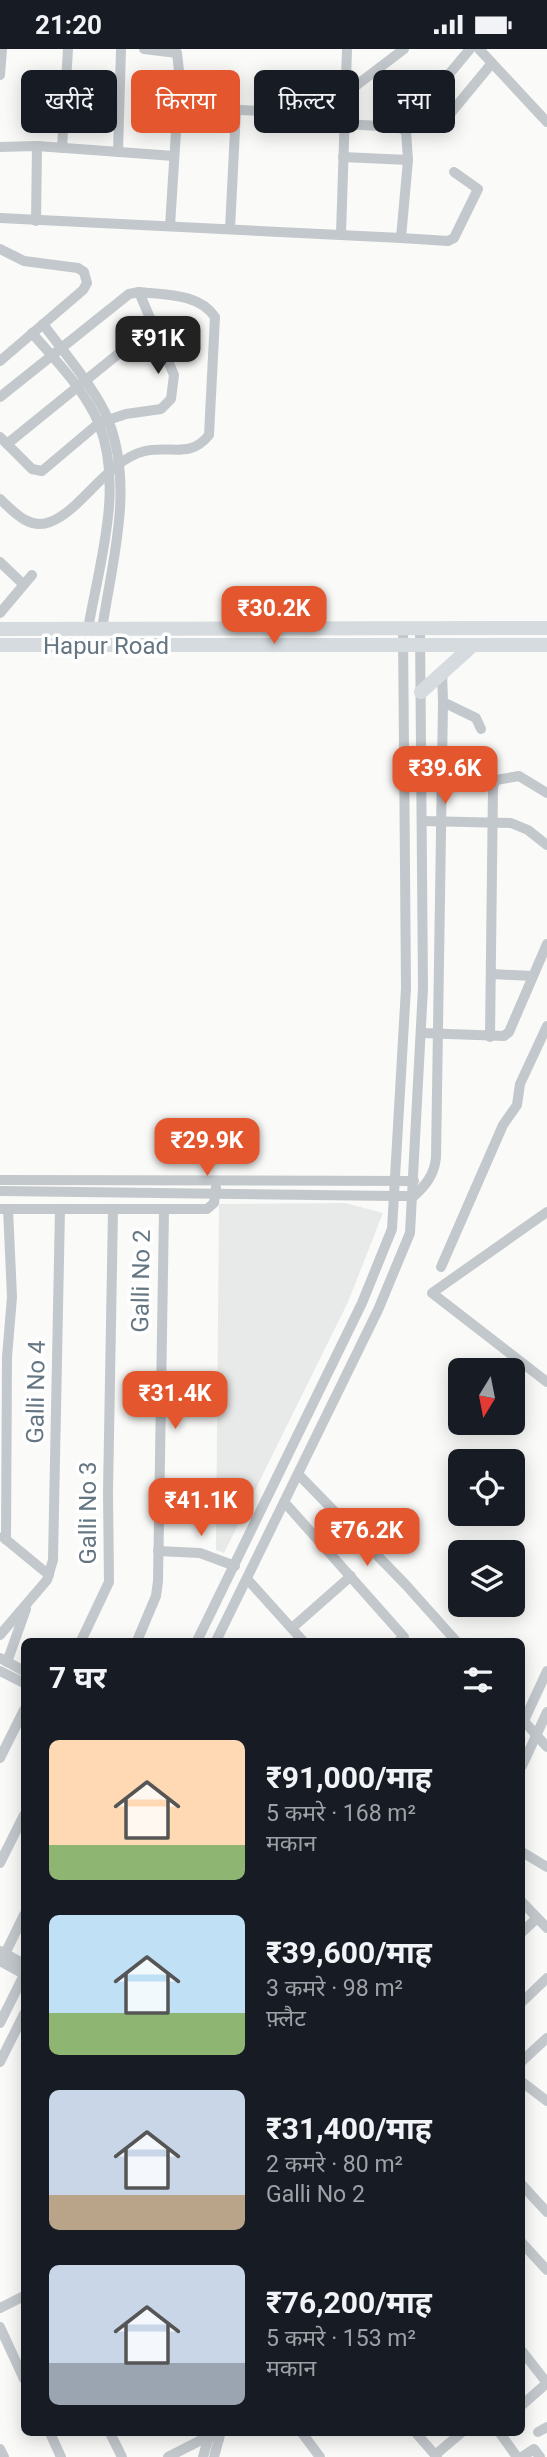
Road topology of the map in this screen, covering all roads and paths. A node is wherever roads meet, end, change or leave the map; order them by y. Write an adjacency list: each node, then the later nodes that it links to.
1 (2, 49): 13 (street)
2 (68, 49): 23 (street)
3 (121, 49): 24 (street)
4 (144, 49): 10 (street)
5 (347, 49): 11 (street)
6 (404, 49): 14 (street)
7 (470, 49): 12 (street)
8 (479, 49): 9 (street)
9 (492, 63): 15 (street); 17 (street)
10 (179, 70)
11 (346, 70)
12 (452, 70)
13 (0, 75)
14 (359, 83)
15 (455, 109)
16 (359, 122): 27 (street)
17 (547, 122)
18 (176, 133): 25 (street)
19 (235, 133): 32 (street)
20 (344, 133): 26 (street)
21 (37, 146): 22 (street); 23 (street); 30 (street)
22 (0, 147)
23 (62, 148): 24 (street)
24 (118, 152): 25 (street)
25 (174, 156): 31 (street)
26 (343, 157): 27 (street); 33 (street)
27 (408, 160): 34 (street)
28 (454, 172): 34 (street)
29 (0, 218): 30 (street)
30 (36, 221): 31 (street)
31 (170, 226): 32 (street)
32 (230, 229): 33 (street)
33 (341, 234): 34 (street)
34 (401, 238)
35 (0, 249): 37 (street)
36 (139, 292): 38 (street); 40 (street); 46 (street)
37 (43, 324): 39 (street); 40 (street)
38 (154, 325): 42 (street); 44 (street)
39 (32, 333): 40 (street); 41 (street)
40 (56, 352): 42 (street); 43 (street)
41 (0, 361)
42 (80, 383): 44 (street); 45 (street)
43 (0, 397)
44 (104, 422): 45 (street); 46 (street); 47 (street)
45 (4, 440)
46 (118, 463): 47 (street); 51 (street)
47 (108, 473): 48 (street); 50 (street)
48 (0, 499)
49 (0, 562): 53 (street)
50 (99, 566): 51 (street); 59 (street)
51 (111, 568): 59 (street)
52 (32, 575): 53 (street)
53 (23, 584): 54 (street)
54 (0, 613)
55 (403, 628): 56 (main road, Hapur Road); 59 (main road, Hapur Road); 62 (street)
56 (420, 628): 57 (main road, Hapur Road); 64 (street)
57 (547, 628)
58 (0, 629): 59 (main road, Hapur Road)
59 (95, 629)
60 (0, 645): 62 (main road, Hapur Road)
61 (547, 645): 63 (main road, Hapur Road)
62 (403, 646): 64 (main road, Hapur Road); 83 (street)
63 (472, 646): 64 (main road, Hapur Road); 65 (main road)
64 (421, 647): 66 (street)
65 (442, 671): 66 (main road); 67 (street)
66 (421, 692): 70 (street)
67 (443, 702): 68 (street); 71 (street)
68 (481, 729)
69 (547, 793): 72 (street)
70 (422, 821): 71 (street); 78 (street)
71 (442, 822): 72 (street); 79 (street)
72 (495, 823): 73 (street); 75 (street)
73 (547, 845)
74 (547, 944): 76 (street)
75 (491, 974): 76 (street); 80 (street)
76 (533, 976): 80 (street)
77 (547, 1026): 94 (street)
78 (421, 1033): 79 (street); 84 (street)
79 (439, 1034): 80 (street); 88 (street)
80 (490, 1037)
81 (0, 1180): 82 (street)
82 (216, 1181): 83 (street); 86 (street)
83 (397, 1181): 84 (street); 87 (street)
84 (414, 1181): 88 (street)
85 (0, 1191): 86 (street)
86 (216, 1194): 87 (street); 92 (street)
87 (396, 1196): 88 (street); 100 (street)
88 (414, 1196): 96 (street)
89 (4, 1209): 90 (street); 98 (street)
90 (60, 1209): 91 (street); 101 (street, Galli No 4)
91 (113, 1210): 92 (street); 107 (street, Galli No 3)
92 (164, 1210): 99 (street, Galli No 2)
93 (547, 1212): 95 (street)
94 (441, 1267)
95 (547, 1382)
96 (299, 1475): 97 (street); 113 (street)
97 (286, 1504): 102 (street); 103 (street)
98 (3, 1537): 101 (street)
99 (158, 1551): 100 (street); 108 (street, Galli No 2)
100 (235, 1566): 109 (street)
101 (50, 1575): 104 (street)
102 (351, 1576): 105 (street); 112 (street)
103 (248, 1580): 105 (street); 110 (street)
104 (29, 1601): 106 (street); 114 (street)
105 (292, 1628): 111 (street)
106 (0, 1635)
107 (82, 1638)
108 (138, 1638)
109 (199, 1638)
110 (218, 1638)
111 (300, 1638)
112 (403, 1638)
113 (453, 1638)
114 (3, 1664): 115 (street); 117 (street)
115 (21, 1670)
116 (547, 1671): 120 (street)
117 (21, 1680)
118 (547, 1712): 122 (street)
119 (21, 1716): 124 (street)
120 (525, 1716)
121 (525, 1725): 122 (street)
122 (536, 1735): 123 (street); 125 (street)
123 (547, 1747)
124 (0, 1758)
125 (525, 1759)
126 (21, 1821): 128 (street)
127 (525, 1854): 129 (street)
128 (0, 1863)
129 (547, 1867)
130 (525, 1905): 131 (street)
131 (537, 1918): 133 (street); 134 (street)
132 (21, 1920): 135 (street)
133 (547, 1928)
134 (525, 1929)
135 (3, 1952): 136 (street); 137 (street)
136 (21, 1962)
137 (21, 1972)
138 (547, 1978): 140 (street)
139 (21, 1981): 142 (street)
140 (525, 1999)
141 (21, 2020): 145 (street)
142 (0, 2023)
143 (547, 2038): 144 (street)
144 (525, 2058)
145 (0, 2062)
146 (525, 2084): 147 (street)
147 (547, 2101)
148 (525, 2189): 149 (street)
149 (547, 2212)
150 (525, 2246): 151 (street)
151 (547, 2270)
152 (21, 2298): 153 (street)
153 (0, 2308)
154 (0, 2327): 156 (street)
155 (525, 2355): 157 (street)
156 (21, 2372)
157 (525, 2402)
158 (51, 2436): 170 (street)
159 (112, 2436): 171 (street)
160 (213, 2436): 172 (street)
161 (214, 2436): 173 (street)
162 (215, 2436): 174 (street)
163 (304, 2436): 175 (street)
164 (419, 2436): 168 (street)
165 (458, 2436): 168 (street)
166 (502, 2436): 176 (street)
167 (0, 2449): 169 (street)
168 (436, 2456)
169 (4, 2457)
170 (61, 2457)
171 (122, 2457)
172 (169, 2457)
173 (203, 2457)
174 (214, 2457)
175 (320, 2457)
176 (519, 2457): 177 (street)
177 (540, 2457)

